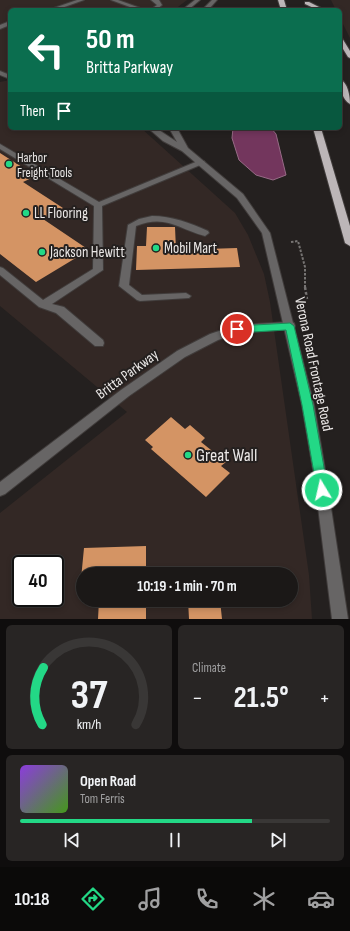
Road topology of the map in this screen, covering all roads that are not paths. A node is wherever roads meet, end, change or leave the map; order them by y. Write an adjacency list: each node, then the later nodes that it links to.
1 (82, 0): 7 (street)
2 (113, 0): 8 (street)
3 (153, 0): 9 (street)
4 (198, 0): 10 (street)
5 (215, 0): 11 (street)
6 (306, 2): 12 (highway)
7 (57, 8)
8 (137, 8)
9 (156, 8)
10 (188, 8)
11 (207, 8)
12 (318, 8)
13 (342, 42): 14 (highway)
14 (350, 56)
15 (342, 85): 16 (highway)
16 (350, 102)
17 (154, 130): 21 (street, Verona Road Frontage Road)
18 (174, 130): 21 (street, Verona Road Frontage Road)
19 (318, 130): 25 (highway)
20 (0, 146): 23 (street)
21 (185, 149): 22 (street, Verona Road Frontage Road)
22 (201, 163): 23 (street); 29 (street, Verona Road Frontage Road)
23 (98, 205): 28 (street)
24 (206, 233): 27 (street)
25 (350, 243)
26 (0, 270): 28 (street)
27 (186, 296)
28 (43, 305): 30 (street)
29 (290, 326): 31 (street, Britta Parkway); 32 (street, Verona Road Frontage Road)
30 (99, 343)
31 (0, 490)
32 (340, 619)

